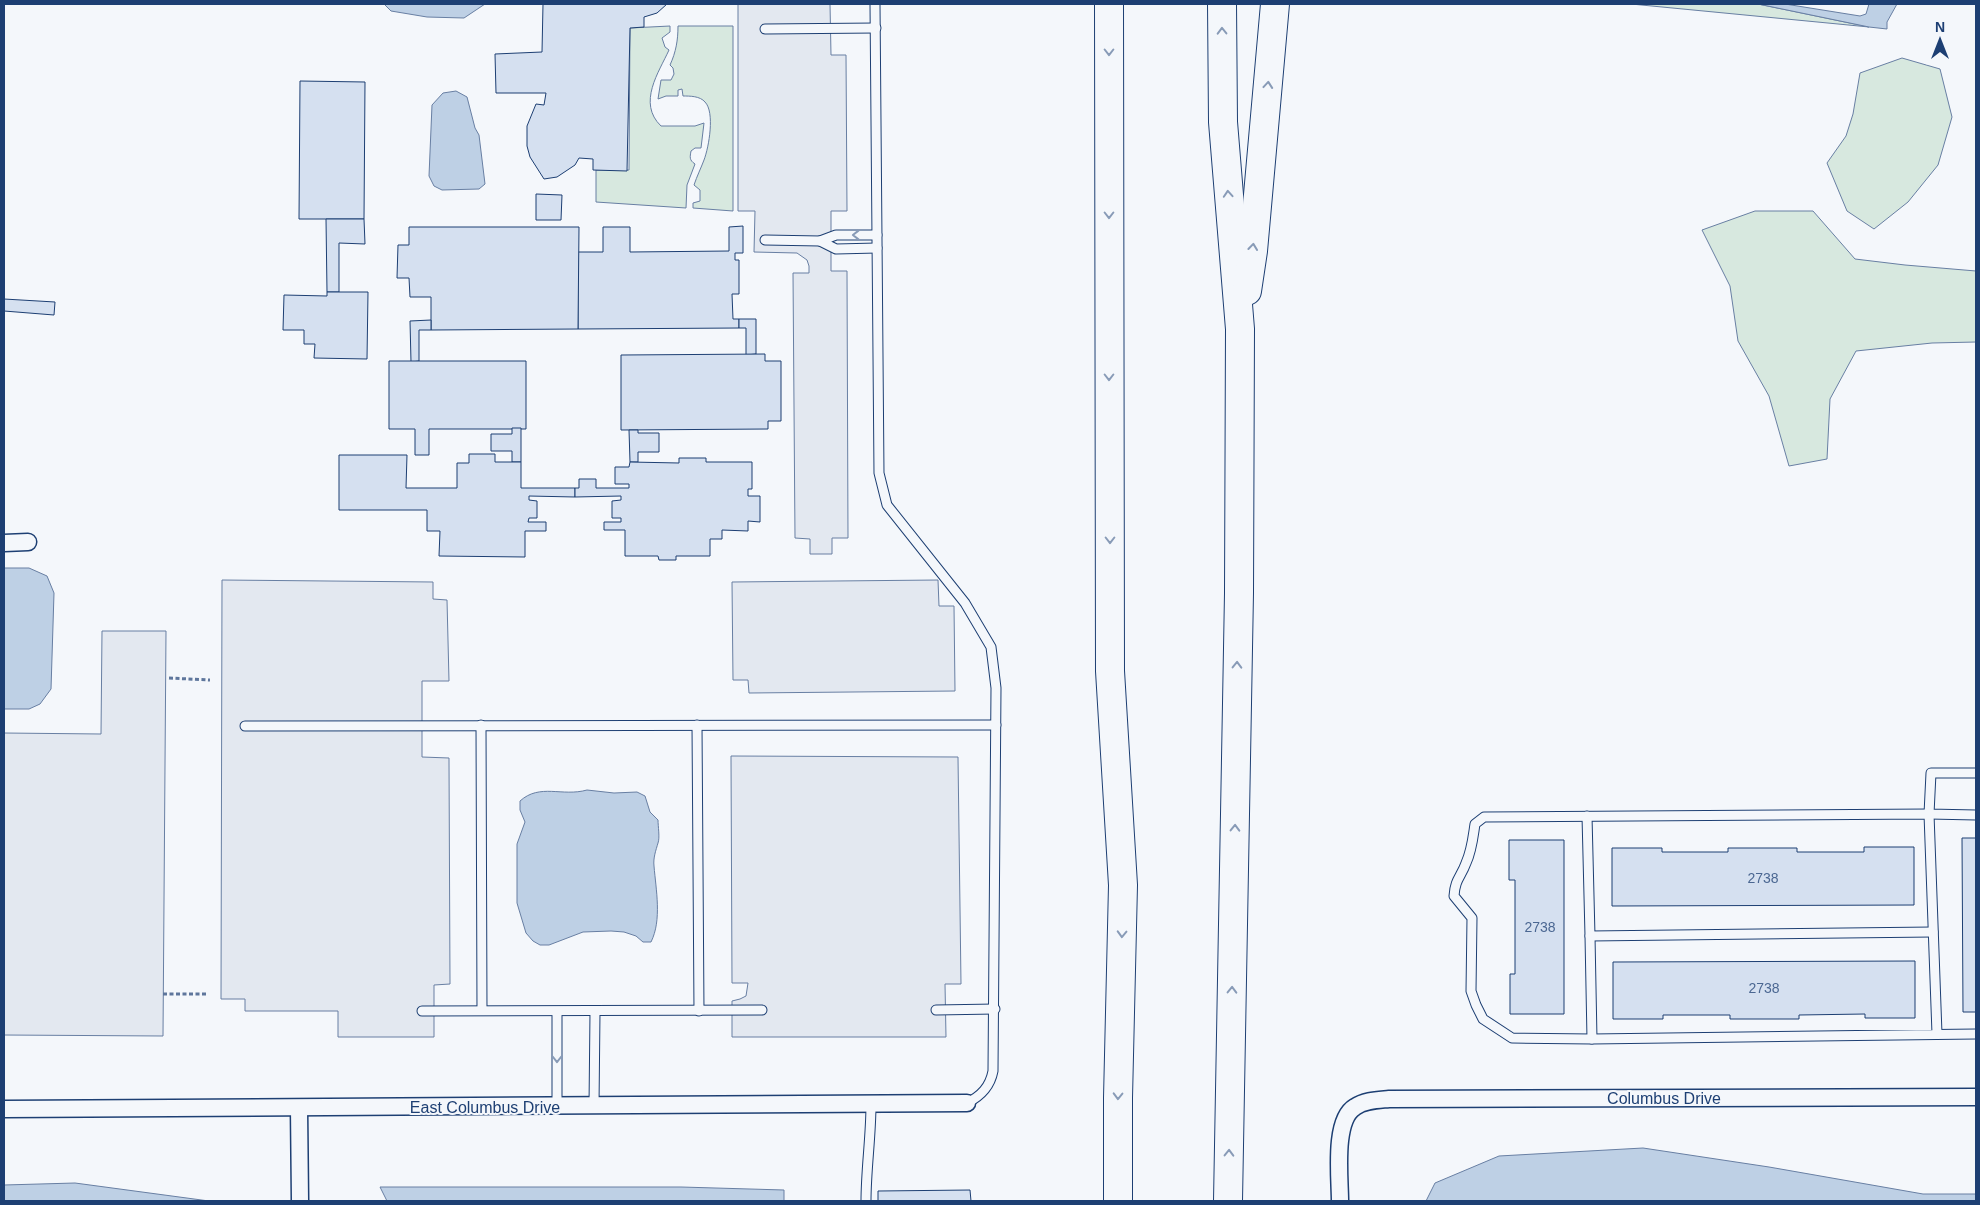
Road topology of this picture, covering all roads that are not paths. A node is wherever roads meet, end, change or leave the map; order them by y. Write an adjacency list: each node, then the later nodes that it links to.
1 (875, 4): 5 (lane)
2 (1109, 4): 44 (highway, one-way to 44)
3 (1222, 4): 11 (highway, one-way to 3)
4 (1275, 4): 11 (highway, one-way to 4)
5 (876, 28): 6 (lane); 7 (lane)
6 (765, 29)
7 (877, 235): 9 (lane, one-way to 9); 10 (lane)
8 (765, 240): 9 (lane)
9 (820, 241): 10 (lane)
10 (877, 248): 16 (lane)
11 (1240, 329): 45 (highway, one-way to 11)
12 (28, 542): 13 (street)
13 (4, 543)
14 (697, 724): 15 (lane); 16 (lane); 29 (lane)
15 (481, 725): 17 (lane); 25 (lane)
16 (996, 725): 24 (lane)
17 (246, 726)
18 (1976, 773): 19 (lane)
19 (1929, 814): 20 (lane); 21 (lane); 22 (lane)
20 (1976, 815)
21 (1588, 816): 23 (lane); 34 (lane)
22 (1933, 932): 23 (lane); 32 (lane)
23 (1590, 936): 34 (lane)
24 (994, 1009): 27 (lane); 37 (lane)
25 (482, 1010): 28 (lane); 30 (lane)
26 (762, 1010): 29 (lane)
27 (936, 1010)
28 (422, 1011)
29 (699, 1011): 31 (lane)
30 (558, 1012): 31 (lane); 39 (lane, one-way to 39)
31 (595, 1012): 38 (lane)
32 (1937, 1034): 33 (lane); 34 (lane)
33 (1976, 1034)
34 (1592, 1039)
35 (1976, 1097): 46 (street, Columbus Drive)
36 (871, 1104): 37 (street, East Columbus Drive); 38 (street, East Columbus Drive); 43 (lane)
37 (967, 1104)
38 (594, 1106): 39 (street, East Columbus Drive)
39 (558, 1107): 40 (street, East Columbus Drive)
40 (299, 1108): 41 (street, East Columbus Drive); 42 (street)
41 (4, 1109)
42 (300, 1201)
43 (866, 1201)
44 (1118, 1201)
45 (1228, 1201)
46 (1340, 1201)

